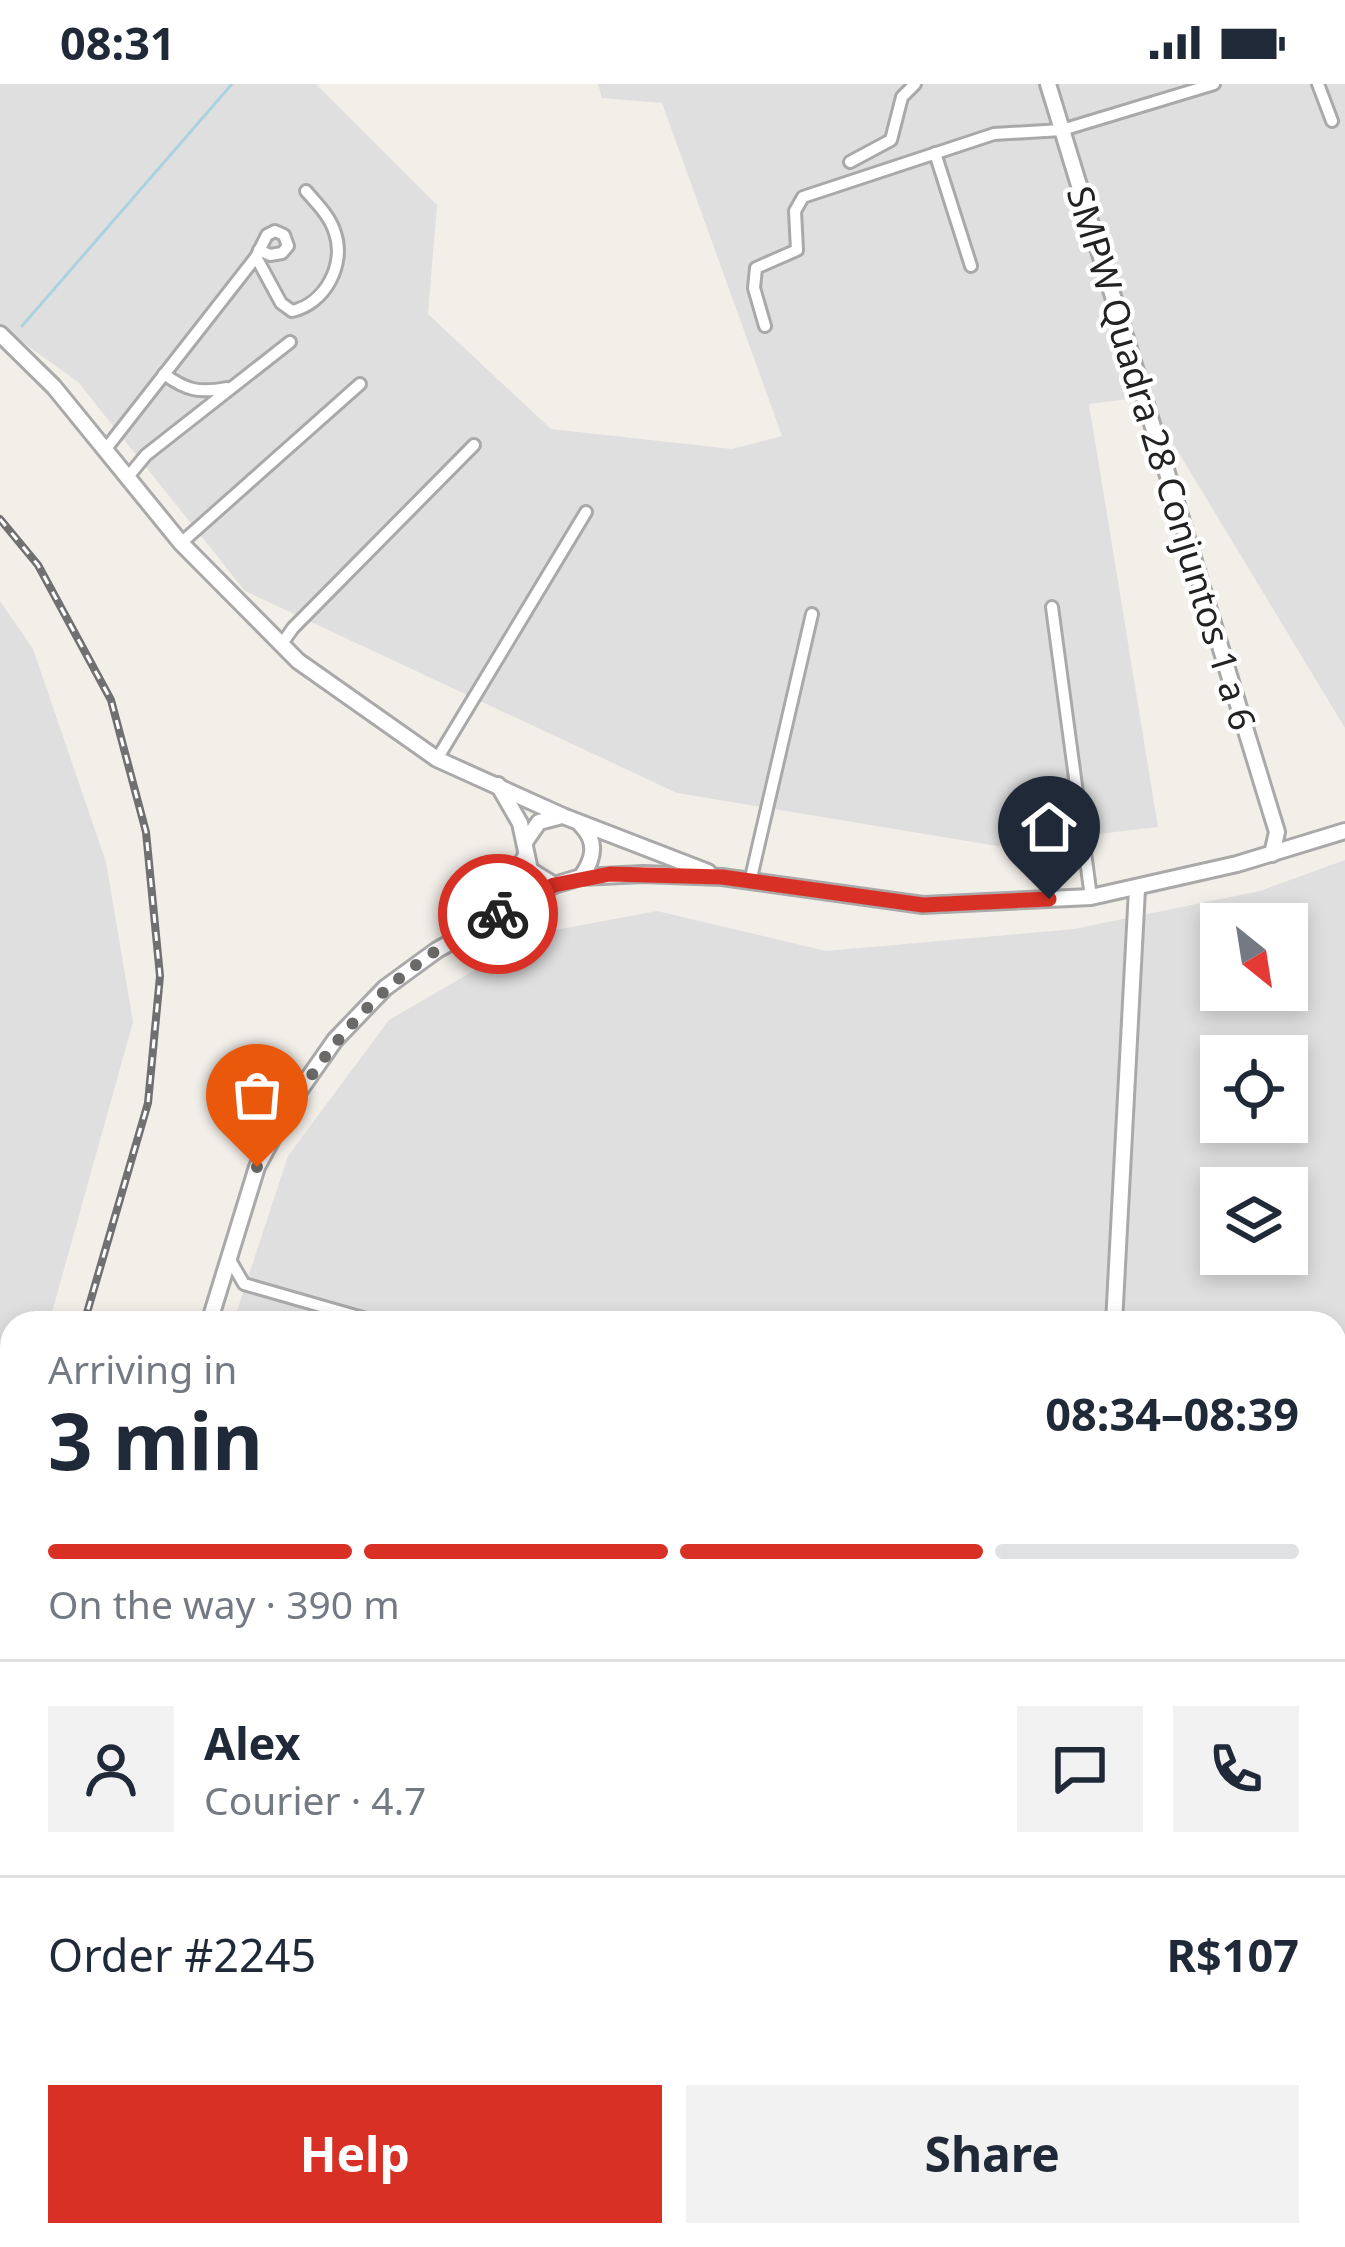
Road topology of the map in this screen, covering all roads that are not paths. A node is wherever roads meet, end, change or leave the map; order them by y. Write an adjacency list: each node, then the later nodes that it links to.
1 (915, 84): 8 (street)
2 (1048, 84): 6 (street, SMPW Quadra 28 Conjuntos 1 a 6)
3 (1214, 84): 6 (street)
4 (1318, 84): 5 (street)
5 (1333, 122)
6 (1062, 130): 7 (street); 29 (street, SMPW Quadra 28 Conjuntos 1 a 6)
7 (935, 153): 10 (street); 11 (street)
8 (850, 162)
9 (306, 191): 14 (street)
10 (971, 266)
11 (765, 326)
12 (0, 334): 18 (street)
13 (290, 342): 16 (street)
14 (164, 374): 16 (street); 18 (street)
15 (360, 384): 21 (street)
16 (228, 388): 19 (street)
17 (474, 445): 24 (street)
18 (105, 450): 19 (street)
19 (128, 478): 21 (street)
20 (586, 512): 25 (street)
21 (181, 543): 24 (street)
22 (1052, 607): 38 (street)
23 (812, 614): 35 (street)
24 (281, 645): 25 (street)
25 (437, 759): 26 (street)
26 (498, 785): 27 (street); 31 (street)
27 (570, 819): 31 (street); 33 (street); 34 (street)
28 (1345, 831): 30 (street)
29 (1277, 832): 30 (street); 32 (street)
30 (1298, 846): 32 (street)
31 (525, 849): 36 (street); 39 (street)
32 (1271, 854): 37 (street)
33 (581, 877): 34 (street); 36 (street)
34 (722, 877): 35 (street)
35 (750, 882): 38 (street)
36 (554, 885): 39 (street)
37 (1137, 889): 38 (street); 45 (street)
38 (1090, 897)
39 (489, 918): 40 (street)
40 (229, 1258): 41 (street); 42 (street)
41 (244, 1284): 42 (street); 44 (street)
42 (216, 1299): 43 (street)
43 (212, 1311)
44 (338, 1311)
45 (1115, 1311)

